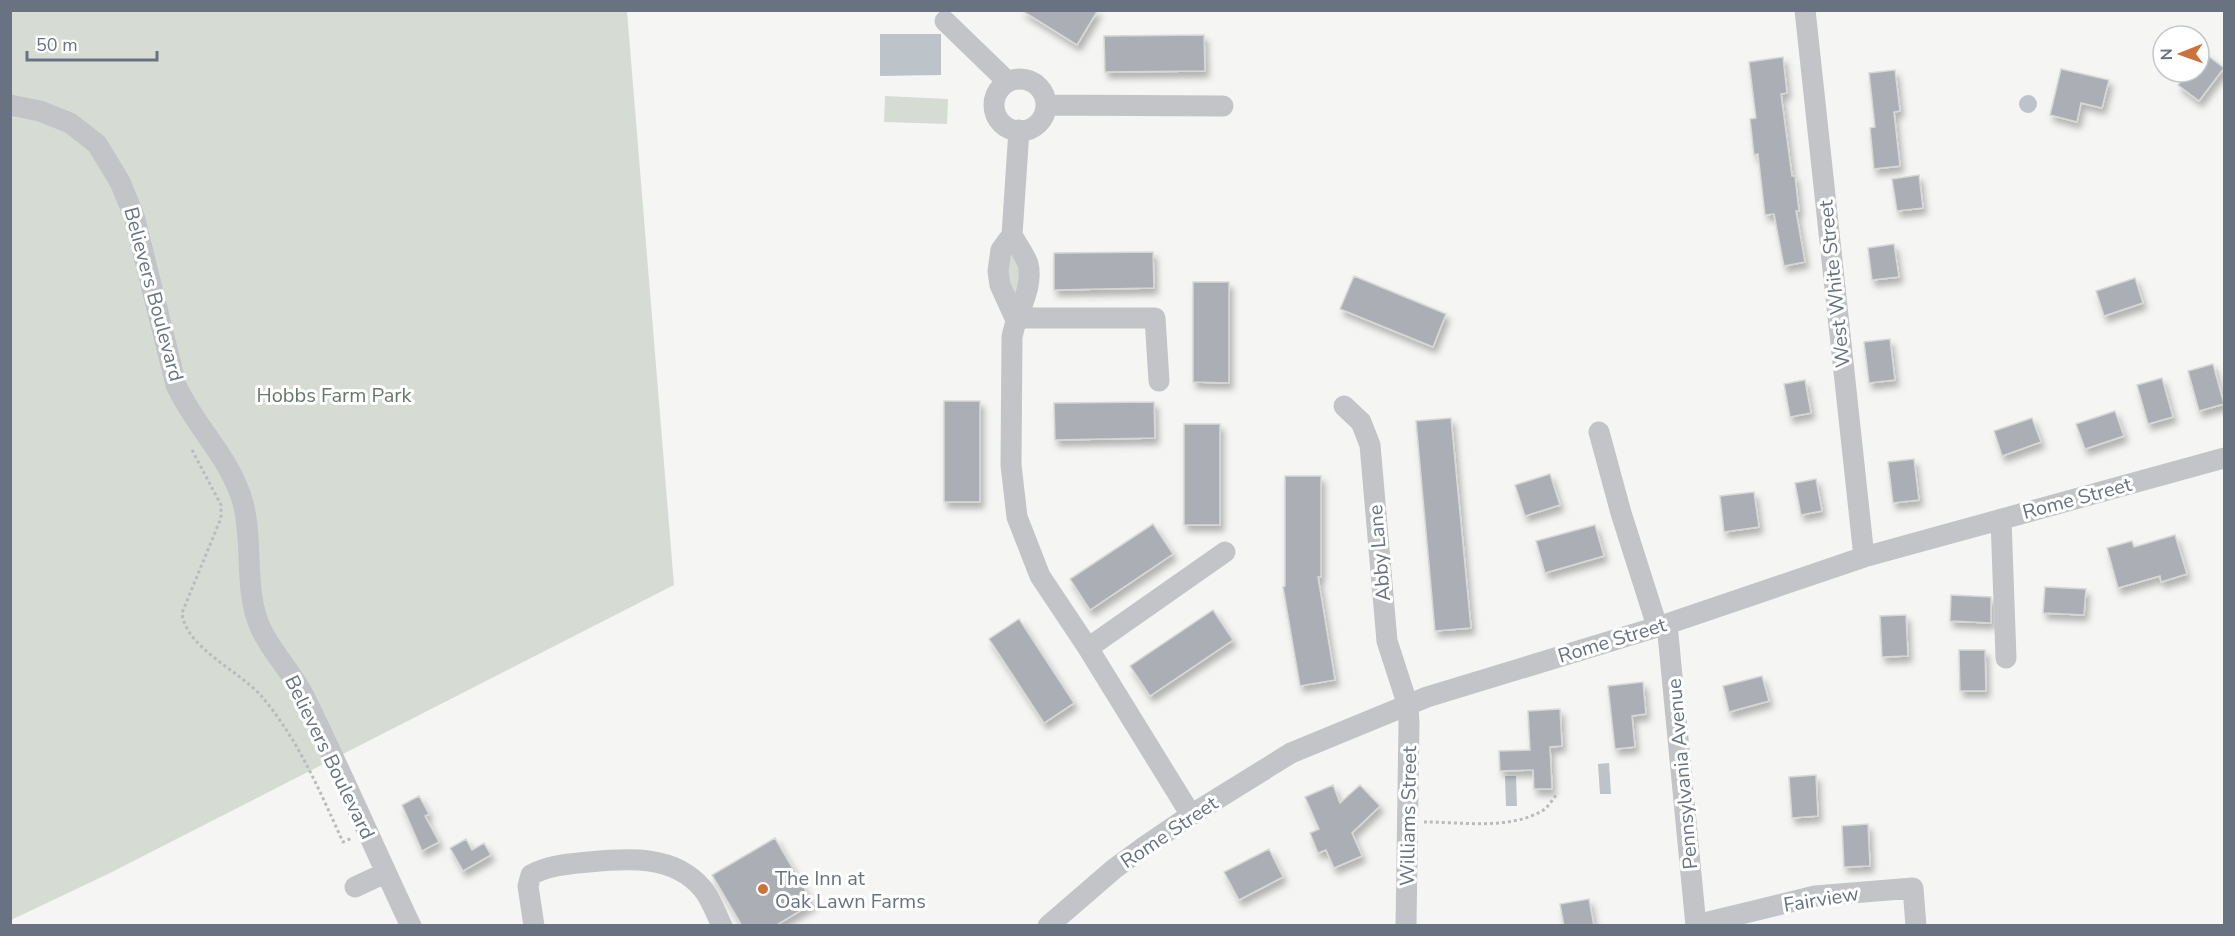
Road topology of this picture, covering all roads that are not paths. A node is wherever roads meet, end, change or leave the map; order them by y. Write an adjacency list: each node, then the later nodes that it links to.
1 (1804, 10): 16 (street, West White Street)
2 (945, 21): 3 (street)
3 (1007, 81): 5 (street); 7 (street)
4 (10, 105): 22 (street, Believers Boulevard)
5 (1046, 105): 6 (street); 7 (street)
6 (1223, 106)
7 (1019, 130): 8 (street)
8 (1012, 235): 9 (street); 9 (street)
9 (1016, 318): 10 (street); 18 (street)
10 (1159, 381)
11 (1344, 406): 20 (street, Abby Lane)
12 (1599, 432): 17 (street, Pennsylvania Avenue)
13 (2224, 458): 14 (street, Rome Street)
14 (2001, 519): 16 (street, Rome Street); 19 (street)
15 (1226, 552): 18 (street)
16 (1864, 557): 17 (street, Rome Street)
17 (1662, 625): 20 (street, Rome Street); 24 (street, Pennsylvania Avenue)
18 (1088, 648): 21 (street)
19 (2006, 658)
20 (1408, 706): 21 (street, Rome Street); 29 (street, Williams Street)
21 (1191, 815): 28 (street, Rome Street)
22 (386, 873): 23 (street); 25 (street, Believers Boulevard)
23 (355, 887)
24 (1696, 925): 30 (street, Fairview)
25 (411, 926)
26 (534, 926): 27 (street)
27 (722, 926)
28 (1048, 926)
29 (1406, 926)
30 (1916, 926)

